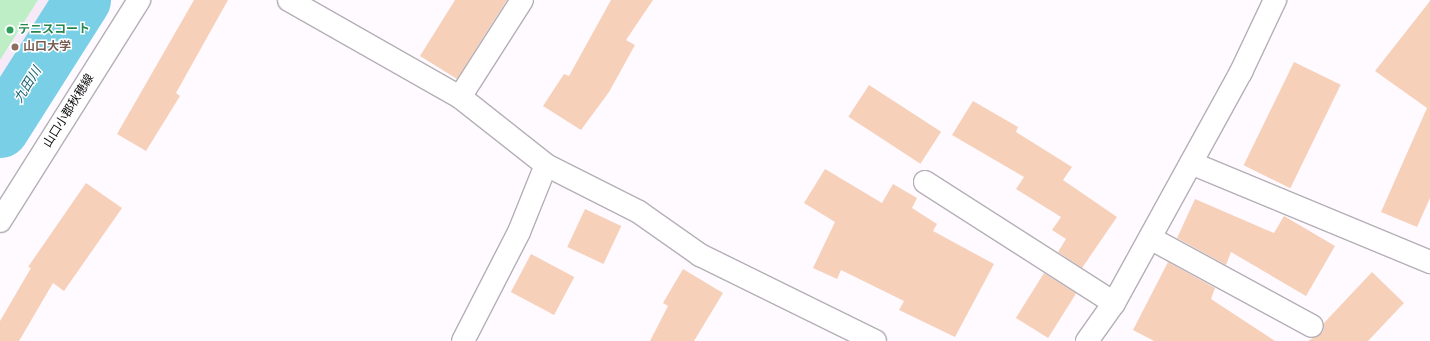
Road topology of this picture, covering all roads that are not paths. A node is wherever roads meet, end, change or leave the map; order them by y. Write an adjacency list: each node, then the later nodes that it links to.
1 (139, 0): 9 (street, 山口小郡秋穂線)
2 (289, 0): 5 (street)
3 (522, 0): 5 (street)
4 (1275, 0): 6 (street)
5 (460, 97): 7 (street)
6 (1191, 163): 10 (street); 11 (street)
7 (546, 165): 14 (street); 15 (street)
8 (925, 182): 12 (street)
9 (0, 221)
10 (1150, 238): 12 (street); 13 (street)
11 (1430, 262)
12 (1114, 303): 16 (street)
13 (1312, 326)
14 (463, 341)
15 (875, 341)
16 (1087, 341)

